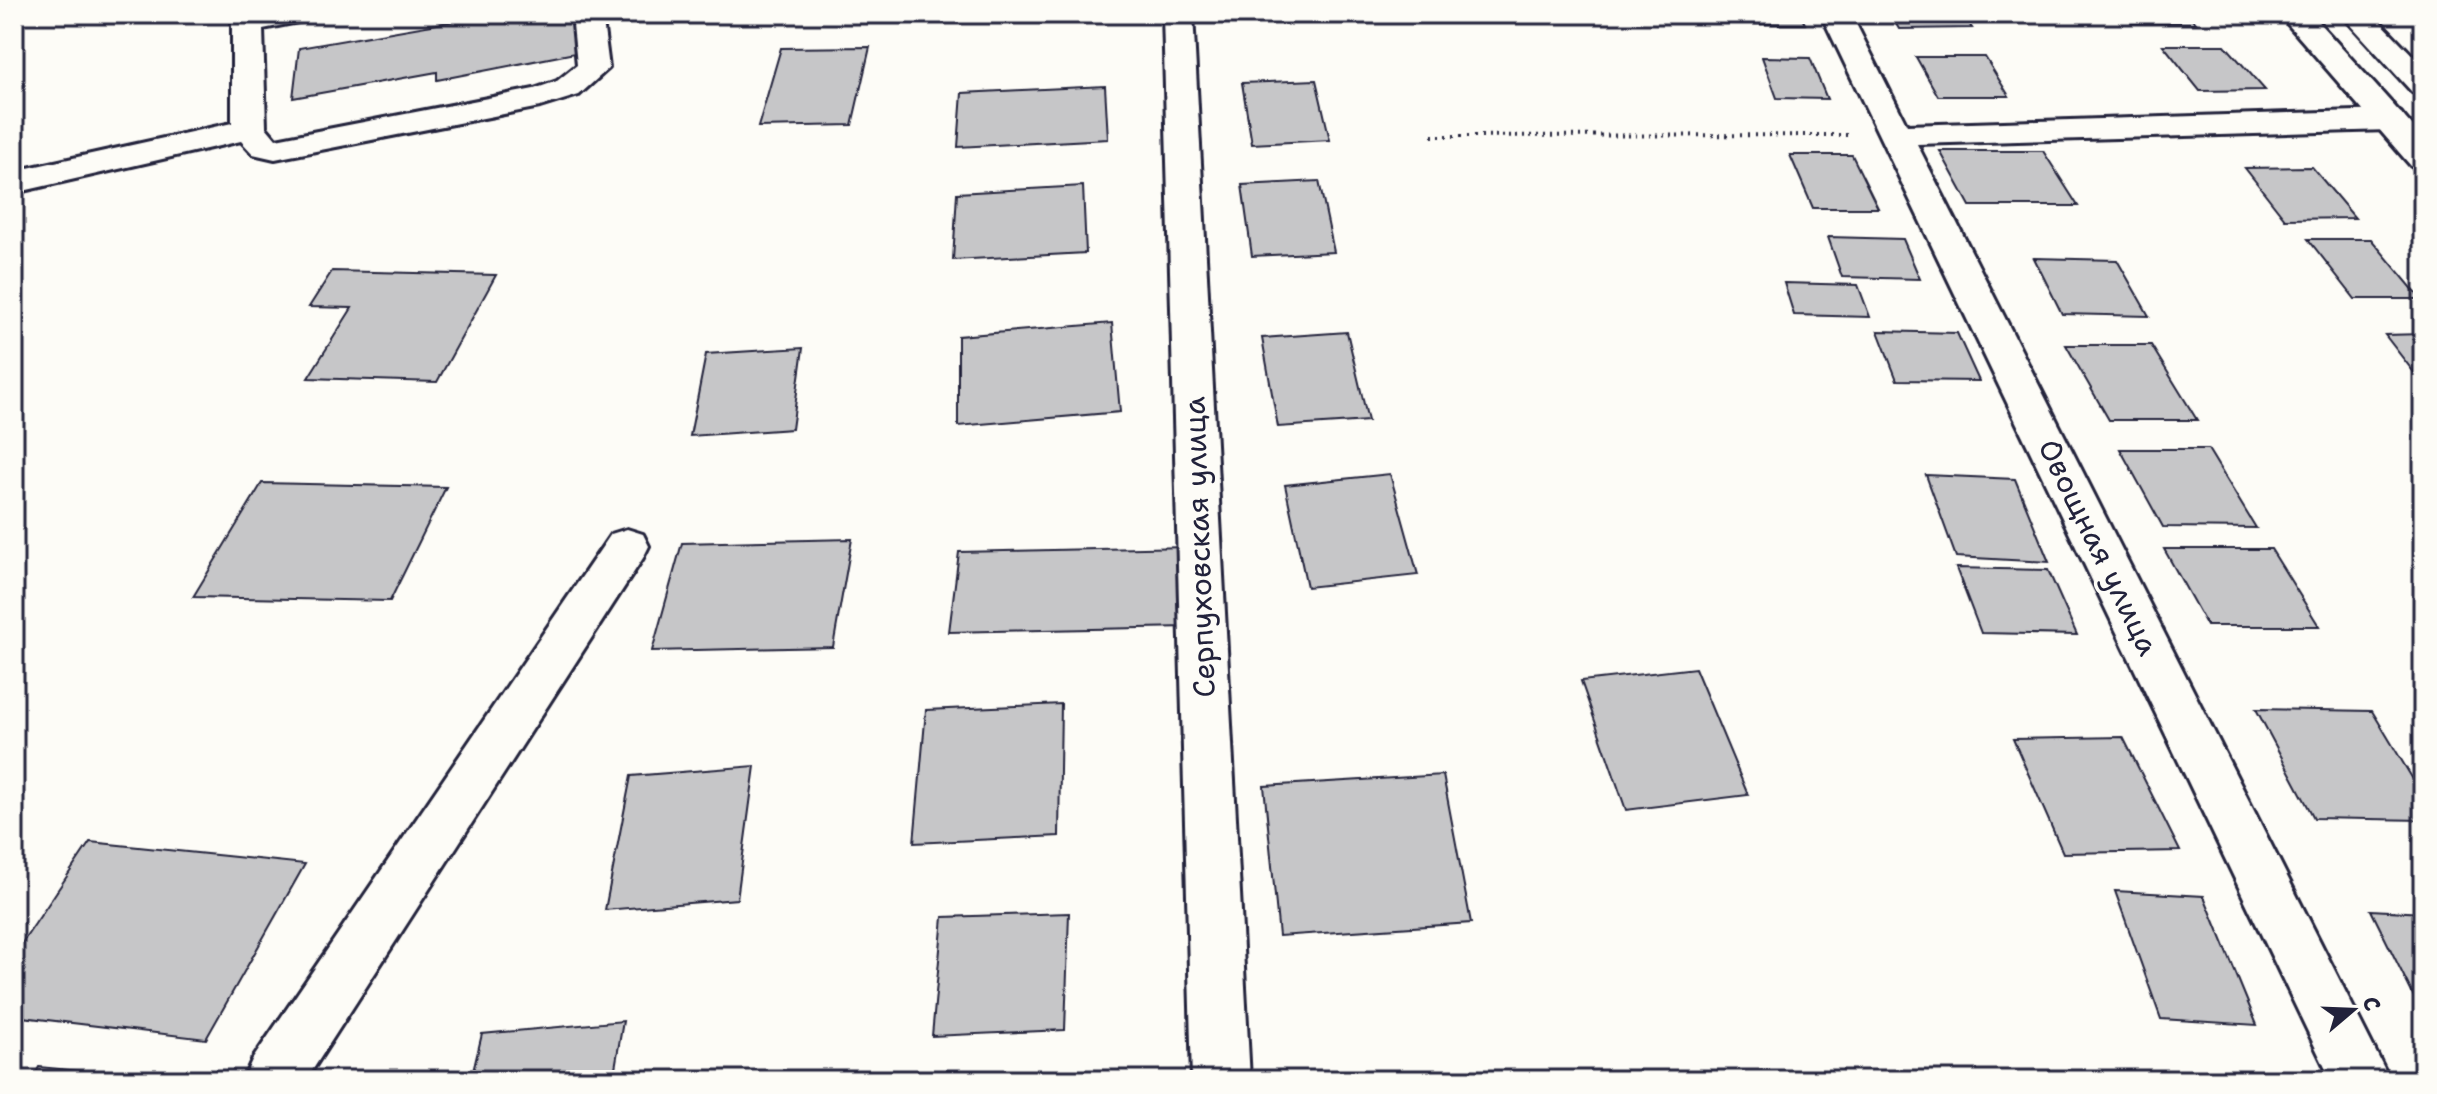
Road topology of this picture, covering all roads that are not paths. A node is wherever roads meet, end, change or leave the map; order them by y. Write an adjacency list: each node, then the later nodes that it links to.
1 (297, 14): 7 (street)
2 (587, 14): 10 (street)
3 (1178, 14): 16 (street, Серпуховская улица)
4 (1836, 14): 11 (street, Овощная улица)
5 (2294, 14): 9 (street)
6 (2356, 14): 8 (street)
7 (247, 18): 10 (street)
8 (2423, 85)
9 (2389, 120): 11 (street); 12 (street)
10 (249, 129): 13 (street)
11 (1897, 135): 17 (street, Овощная улица)
12 (2423, 159)
13 (14, 182)
14 (627, 546): 15 (street)
15 (272, 1080)
16 (1221, 1080)
17 (2361, 1080)

